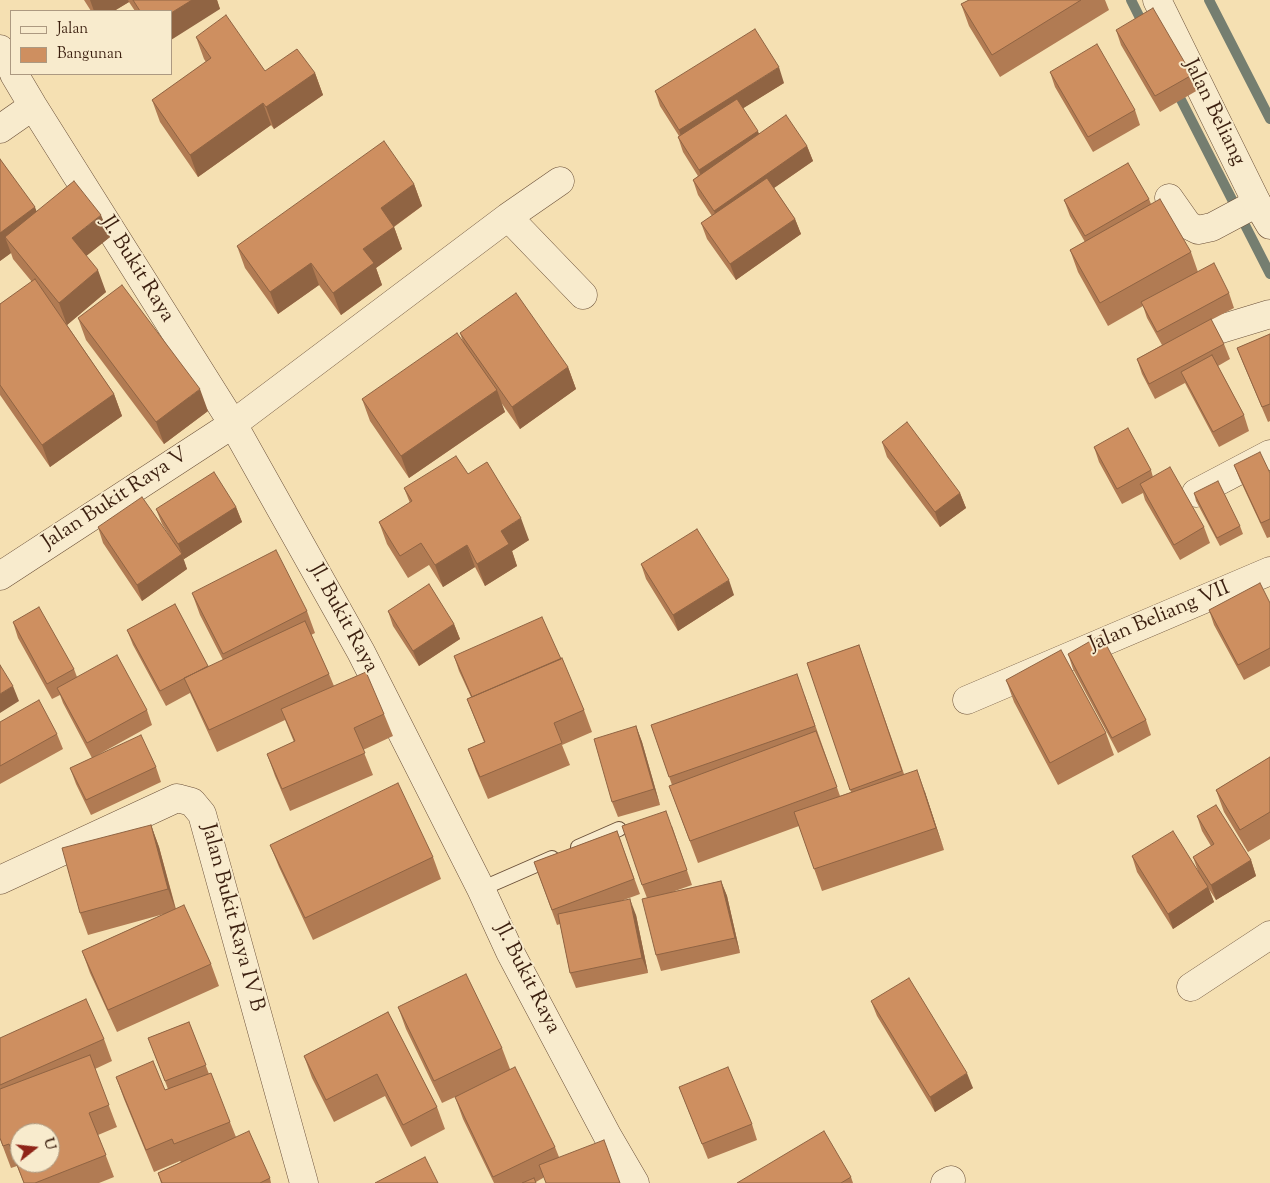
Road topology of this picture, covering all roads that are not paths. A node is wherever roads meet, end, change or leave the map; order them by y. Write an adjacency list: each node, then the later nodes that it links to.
1 (1157, 0): 9 (street, Jalan Beliang)
2 (0, 48): 3 (street)
3 (10, 66)
4 (15, 75): 5 (street, Jl. Bukit Raya)
5 (33, 106): 6 (street); 14 (street, Jl. Bukit Raya)
6 (0, 129)
7 (560, 181): 10 (street, Jalan Bukit Raya V)
8 (1169, 198): 9 (street)
9 (1263, 214)
10 (508, 217): 11 (street); 14 (street, Jalan Bukit Raya V)
11 (583, 295)
12 (1270, 314): 13 (street)
13 (1180, 342)
14 (233, 424): 18 (street, Jalan Bukit Raya V); 22 (street, Jl. Bukit Raya)
15 (1270, 454): 16 (street)
16 (1196, 493)
17 (1270, 571): 19 (street, Jalan Beliang VII)
18 (0, 576)
19 (967, 700)
20 (619, 829): 22 (lane)
21 (0, 880): 25 (street, Jalan Bukit Raya IV B)
22 (481, 889): 26 (street, Jl. Bukit Raya)
23 (1270, 935): 24 (street)
24 (1191, 987)
25 (304, 1183)
26 (635, 1183)

